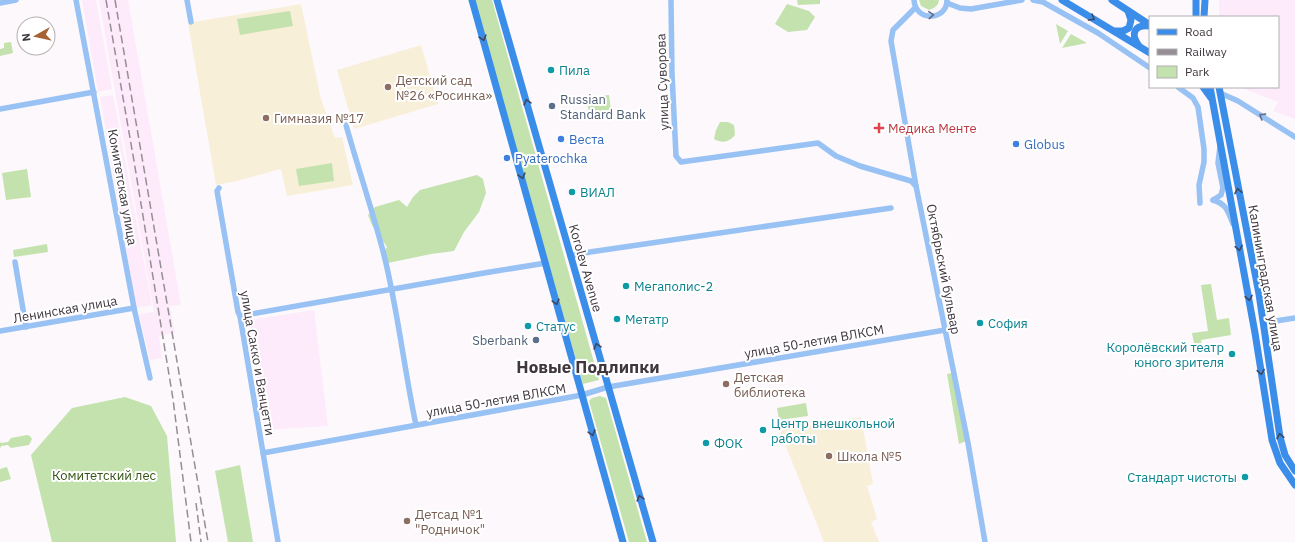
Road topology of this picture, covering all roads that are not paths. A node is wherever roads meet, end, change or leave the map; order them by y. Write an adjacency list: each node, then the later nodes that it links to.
1 (16, 0): 15 (street)
2 (76, 0): 31 (street, Комитетская улица)
3 (187, 0): 20 (street)
4 (472, 0): 44 (main road, one-way to 44)
5 (497, 0): 42 (main road, Korolev Avenue, one-way to 5)
6 (671, 0): 37 (street, улица Суворова)
7 (914, 0): 16 (street)
8 (1022, 0): 14 (street)
9 (1033, 0): 26 (street)
10 (1062, 0): 23 (main road, one-way to 23)
11 (1112, 0): 17 (main road)
12 (1196, 0): 18 (main road)
13 (1205, 0): 19 (main road)
14 (947, 2): 16 (street, one-way to 14)
15 (0, 3)
16 (915, 8): 37 (street, Октябрьский бульвар)
17 (1128, 11): 21 (main road); 23 (main road)
18 (1196, 16)
19 (1204, 16)
20 (191, 22)
21 (1149, 25)
22 (1149, 26): 24 (main road)
23 (1113, 30): 24 (main road)
24 (1139, 47): 25 (main road)
25 (1149, 52)
26 (1149, 67)
27 (1179, 88): 39 (street)
28 (1204, 88): 32 (main road, Калининградская улица)
29 (1210, 88): 32 (main road, Калининградская улица)
30 (1220, 90): 35 (street, one-way to 30); 49 (main road, Калининградская улица, one-way to 30)
31 (94, 92): 33 (street); 46 (street, Комитетская улица)
32 (1212, 100): 36 (main road, Калининградская улица)
33 (0, 109)
34 (346, 124): 45 (street)
35 (1295, 137)
36 (1220, 143): 41 (main road, Калининградская улица); 41 (street, Калининградская улица)
37 (916, 186): 52 (street, Октябрьский бульвар)
38 (219, 188): 47 (street, улица Сакко и Ванцетти)
39 (1200, 203)
40 (891, 208): 42 (street)
41 (1236, 231): 50 (main road, Калининградская улица, one-way to 50)
42 (570, 256): 55 (main road, Korolev Avenue, one-way to 42)
43 (15, 262): 51 (street)
44 (546, 263): 45 (street); 56 (main road, one-way to 56)
45 (390, 289): 47 (street); 57 (street)
46 (134, 308): 51 (street, Ленинская улица); 54 (street, Комитетская улица)
47 (240, 316): 58 (street, улица Сакко и Ванцетти)
48 (1295, 318): 49 (street)
49 (1263, 323): 50 (main road); 59 (main road, Калининградская улица, one-way to 49)
50 (1254, 325): 60 (main road, Калининградская улица, one-way to 60)
51 (26, 327): 53 (street, Ленинская улица)
52 (945, 330): 55 (street, улица 50-летия ВЛКСМ); 64 (street, Октябрьский бульвар)
53 (0, 331)
54 (150, 378)
55 (608, 387): 56 (street, улица 50-летия ВЛКСМ); 63 (main road, Korolev Avenue, one-way to 55)
56 (582, 395): 57 (street, улица 50-летия ВЛКСМ); 62 (main road, one-way to 62)
57 (416, 425): 58 (street, улица 50-летия ВЛКСМ)
58 (263, 453): 61 (street, улица Сакко и Ванцетти)
59 (1295, 471)
60 (1295, 485)
61 (278, 542)
62 (623, 542)
63 (652, 542)
64 (985, 542)

